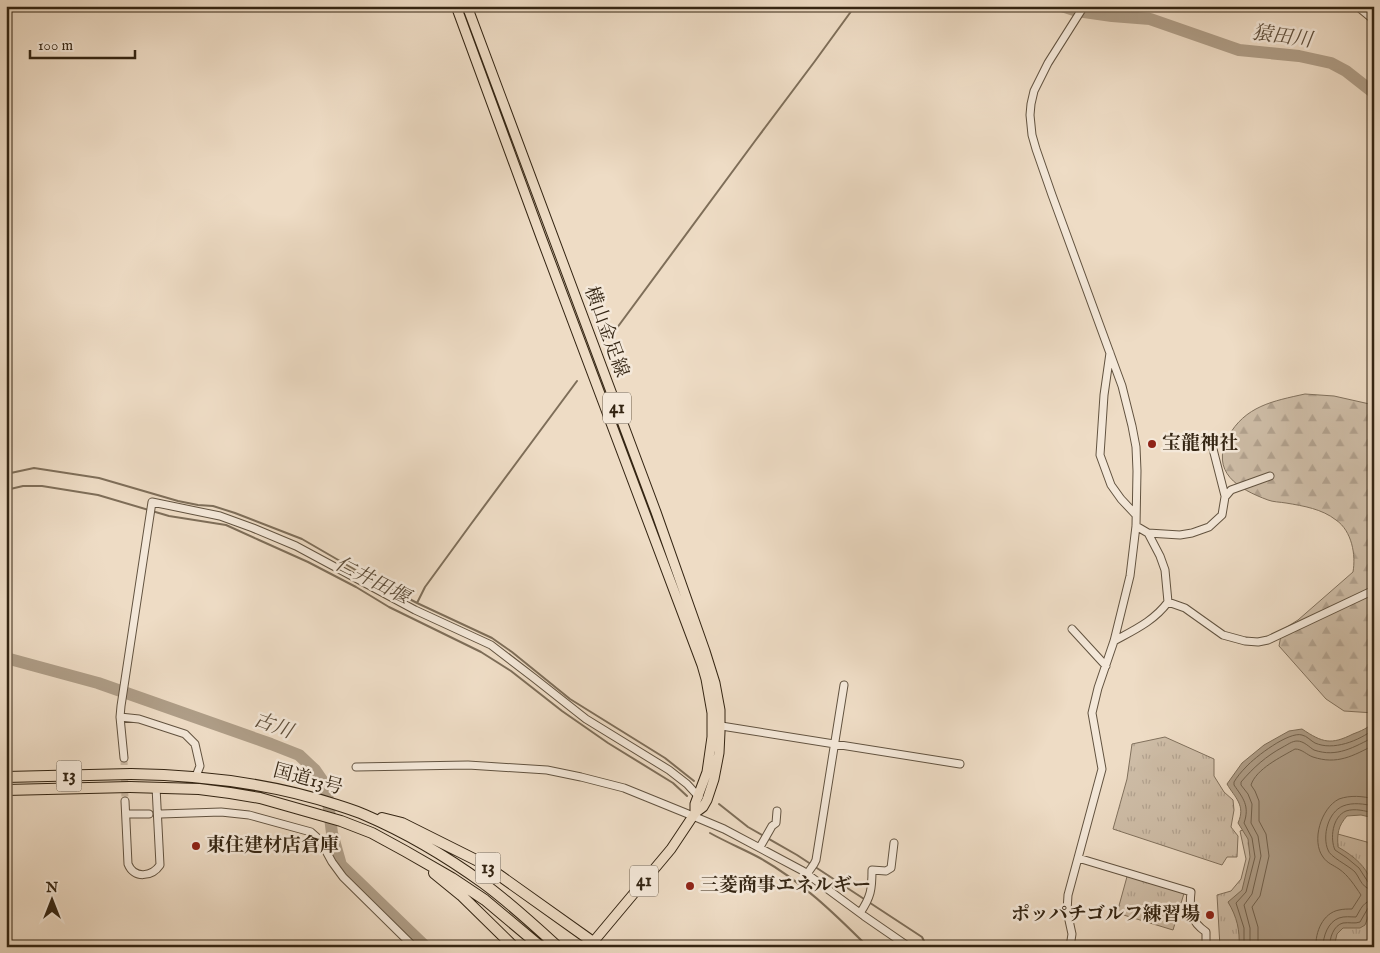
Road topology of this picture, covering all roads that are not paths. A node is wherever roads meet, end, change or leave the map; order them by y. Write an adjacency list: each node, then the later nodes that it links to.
1 (456, 6): 20 (main road, 横山金足線 / 41)
2 (467, 6): 20 (main road, 横山金足線 / 41)
3 (1084, 6): 6 (street)
4 (1357, 6): 5 (street)
5 (1374, 20)
6 (1110, 352): 10 (street); 10 (street)
7 (1213, 449): 9 (street)
8 (1270, 476): 9 (street)
9 (1225, 496): 12 (street)
10 (1136, 515): 11 (street)
11 (1136, 526): 12 (street); 16 (street)
12 (1148, 533): 14 (street)
13 (1374, 590): 14 (street)
14 (1168, 602): 16 (street)
15 (1072, 629): 17 (street)
16 (1114, 641): 17 (street)
17 (1106, 666): 40 (street)
18 (844, 685): 21 (street)
19 (120, 717): 22 (street); 25 (street); 29 (street)
20 (716, 725): 21 (street); 29 (main road, 横山金足線 / 41); 36 (main road, 横山金足線 / 41)
21 (836, 743): 23 (street); 41 (street)
22 (124, 758)
23 (960, 764)
24 (356, 766): 36 (street)
25 (196, 776): 26 (highway, 国道13号 / 13, bridge); 35 (highway, 国道13号 / 13)
26 (6, 777)
27 (156, 787): 28 (highway, 国道13号 / 13, bridge); 32 (street); 39 (highway, 国道13号 / 13)
28 (6, 790)
29 (699, 797): 36 (main road, 横山金足線 / 41)
30 (125, 801): 32 (street)
31 (777, 811): 37 (street)
32 (126, 814): 33 (street)
33 (149, 814)
34 (161, 814): 44 (street)
35 (364, 814): 43 (highway, 13); 47 (highway, 国道13号 / 13)
36 (694, 814): 37 (street); 43 (main road, 横山金足線 / 41)
37 (764, 841): 41 (street)
38 (894, 843): 42 (street)
39 (405, 851): 45 (highway, 13); 46 (highway, 国道13号 / 13)
40 (1078, 858): 49 (street); 50 (street)
41 (810, 869): 42 (street)
42 (865, 907): 48 (street)
43 (593, 945)
44 (414, 947)
45 (514, 947)
46 (541, 947)
47 (558, 947)
48 (909, 947)
49 (1070, 947)
50 (1206, 947)

